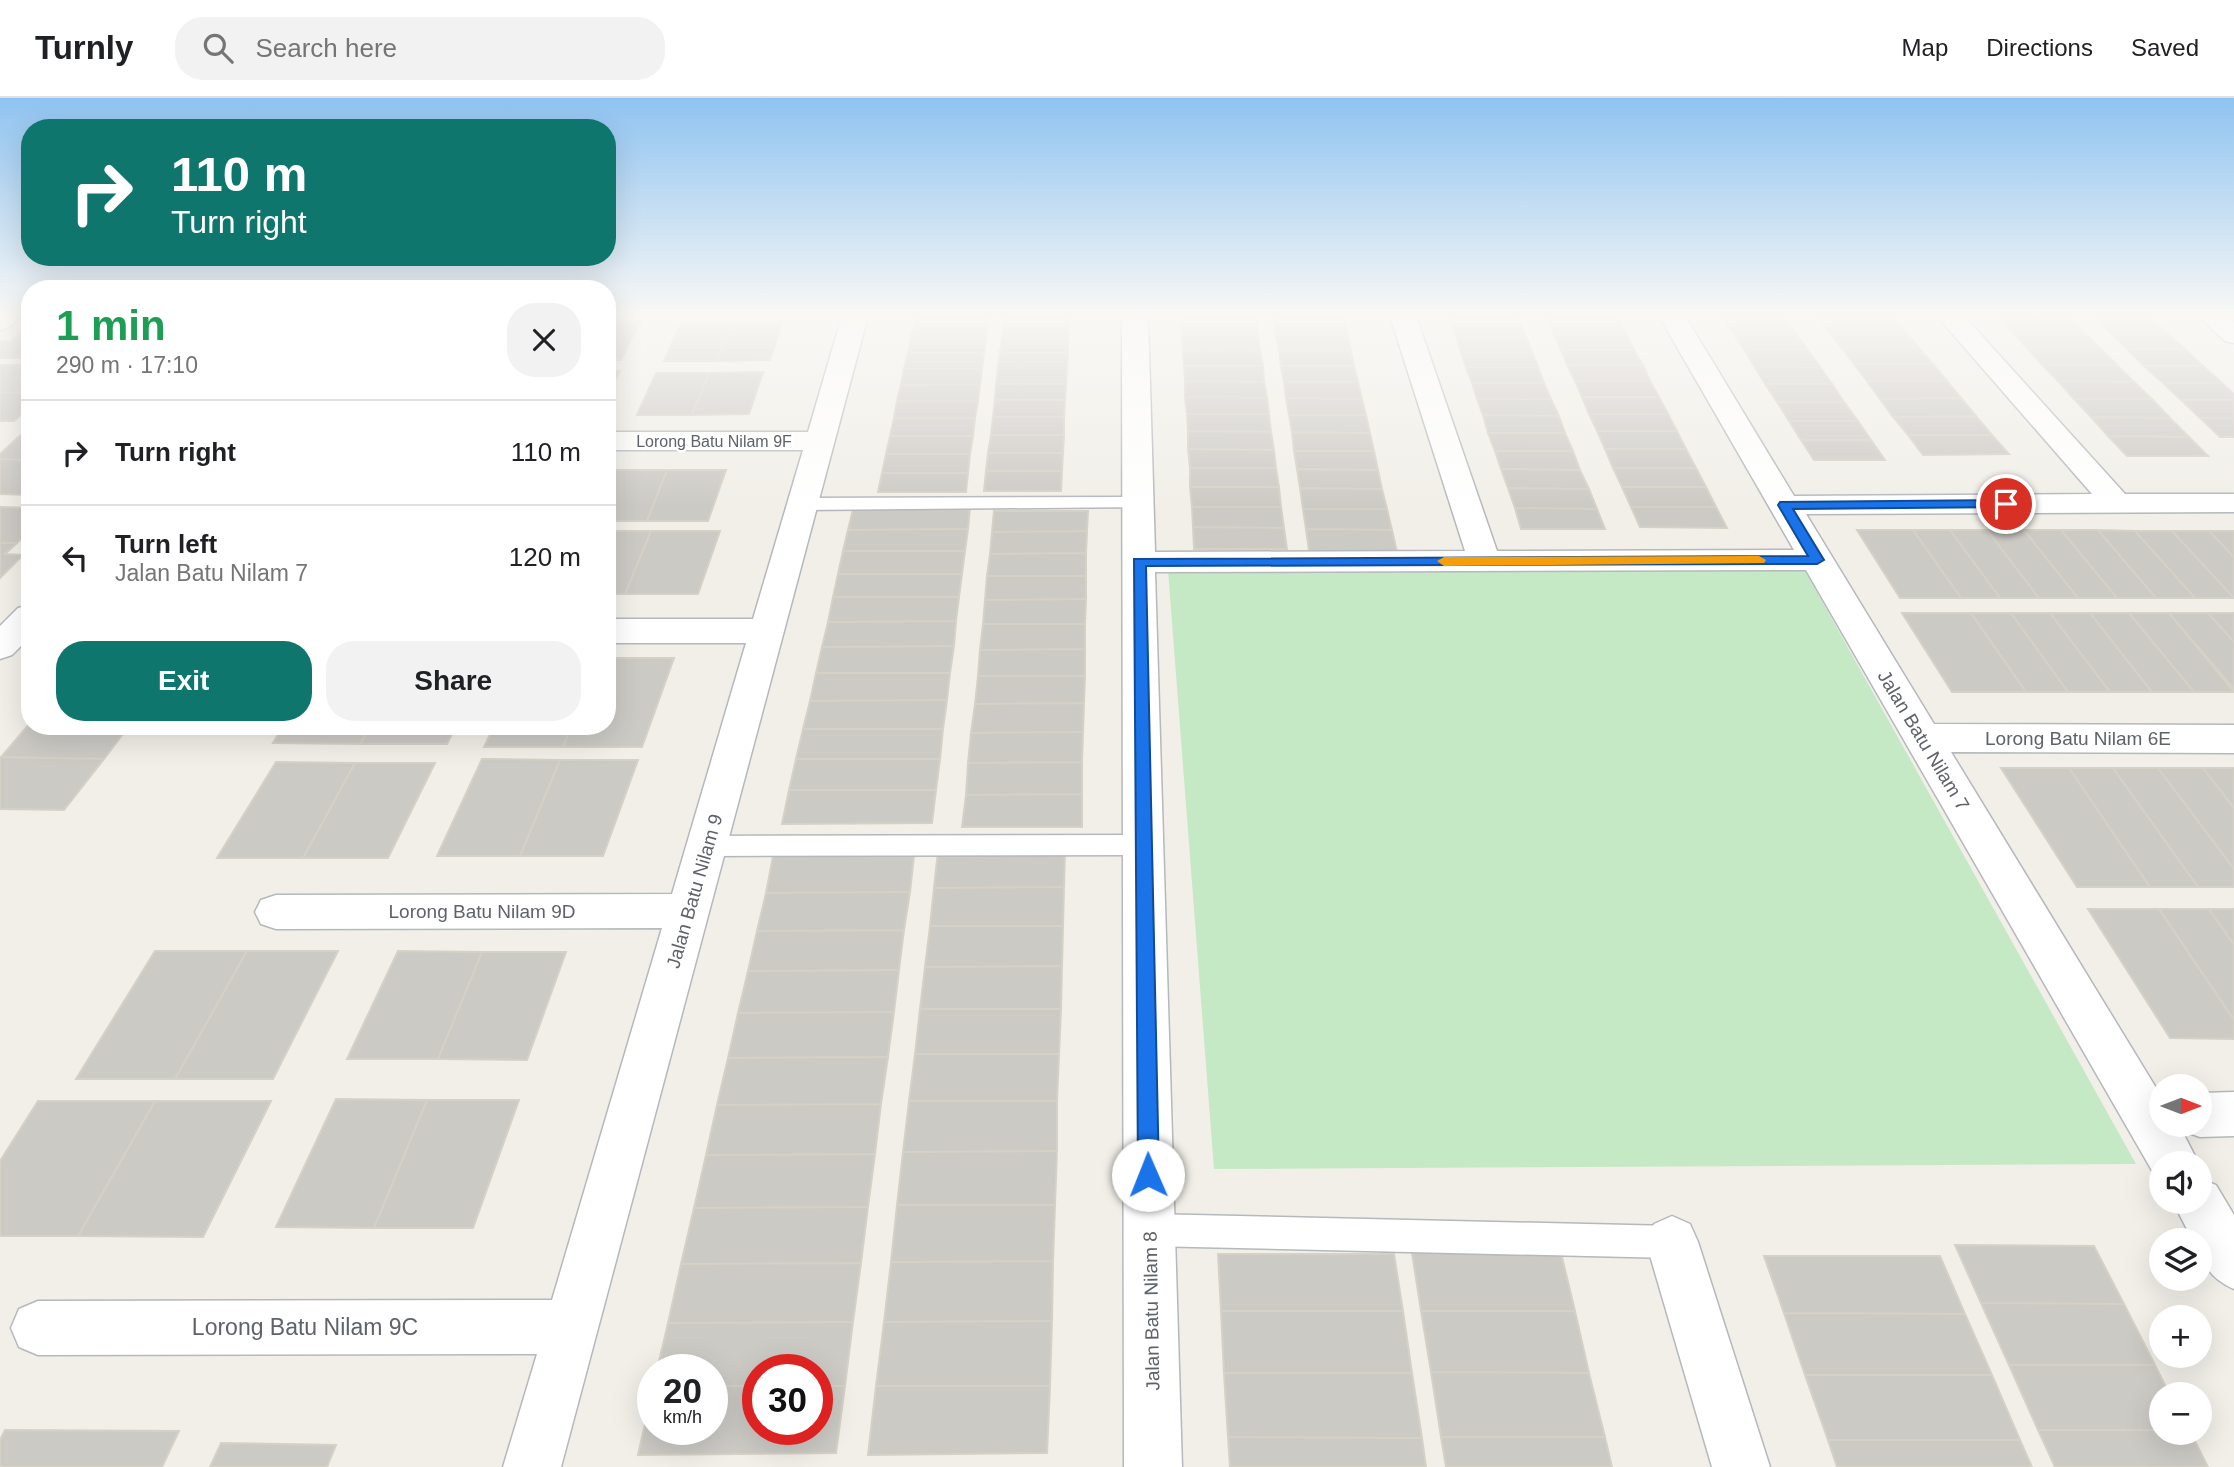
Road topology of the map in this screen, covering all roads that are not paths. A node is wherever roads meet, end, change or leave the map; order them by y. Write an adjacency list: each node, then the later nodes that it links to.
1 (837, 380): 7 (street, Jalan Batu Nilam 9)
2 (1136, 380): 8 (street, Jalan Batu Nilam 8)
3 (1424, 380): 14 (street)
4 (1710, 380): 12 (street, Jalan Batu Nilam 7)
5 (2007, 380): 9 (street)
6 (616, 441): 7 (street, Lorong Batu Nilam 9F)
7 (820, 441): 11 (street, Jalan Batu Nilam 9)
8 (1138, 503): 11 (lane); 15 (street, Jalan Batu Nilam 8)
9 (2116, 503): 10 (street); 12 (street)
10 (2234, 503)
11 (802, 504): 18 (street, Jalan Batu Nilam 9)
12 (1784, 505): 13 (street, Jalan Batu Nilam 7)
13 (1817, 560): 14 (street); 20 (street, Jalan Batu Nilam 7)
14 (1484, 561): 15 (street)
15 (1139, 562): 22 (street, Jalan Batu Nilam 8)
16 (21, 625): 19 (street)
17 (616, 631): 18 (street)
18 (766, 631): 23 (street, Jalan Batu Nilam 9)
19 (0, 647)
20 (1922, 738): 21 (street, Lorong Batu Nilam 6E); 26 (street, Jalan Batu Nilam 7)
21 (2234, 738)
22 (1143, 845): 23 (lane); 30 (street, Jalan Batu Nilam 8)
23 (707, 846): 24 (street, Jalan Batu Nilam 9)
24 (688, 911): 25 (street, Lorong Batu Nilam 9D); 33 (street, Jalan Batu Nilam 9)
25 (276, 912)
26 (2149, 1107)
27 (2234, 1114): 28 (street)
28 (2212, 1115)
29 (2205, 1214): 32 (street)
30 (1149, 1230): 31 (lane); 36 (street, Jalan Batu Nilam 8)
31 (1672, 1242): 37 (street)
32 (2234, 1263)
33 (572, 1326): 34 (street, Lorong Batu Nilam 9C); 35 (street, Jalan Batu Nilam 9)
34 (38, 1328)
35 (532, 1467)
36 (1153, 1467)
37 (1741, 1467)

